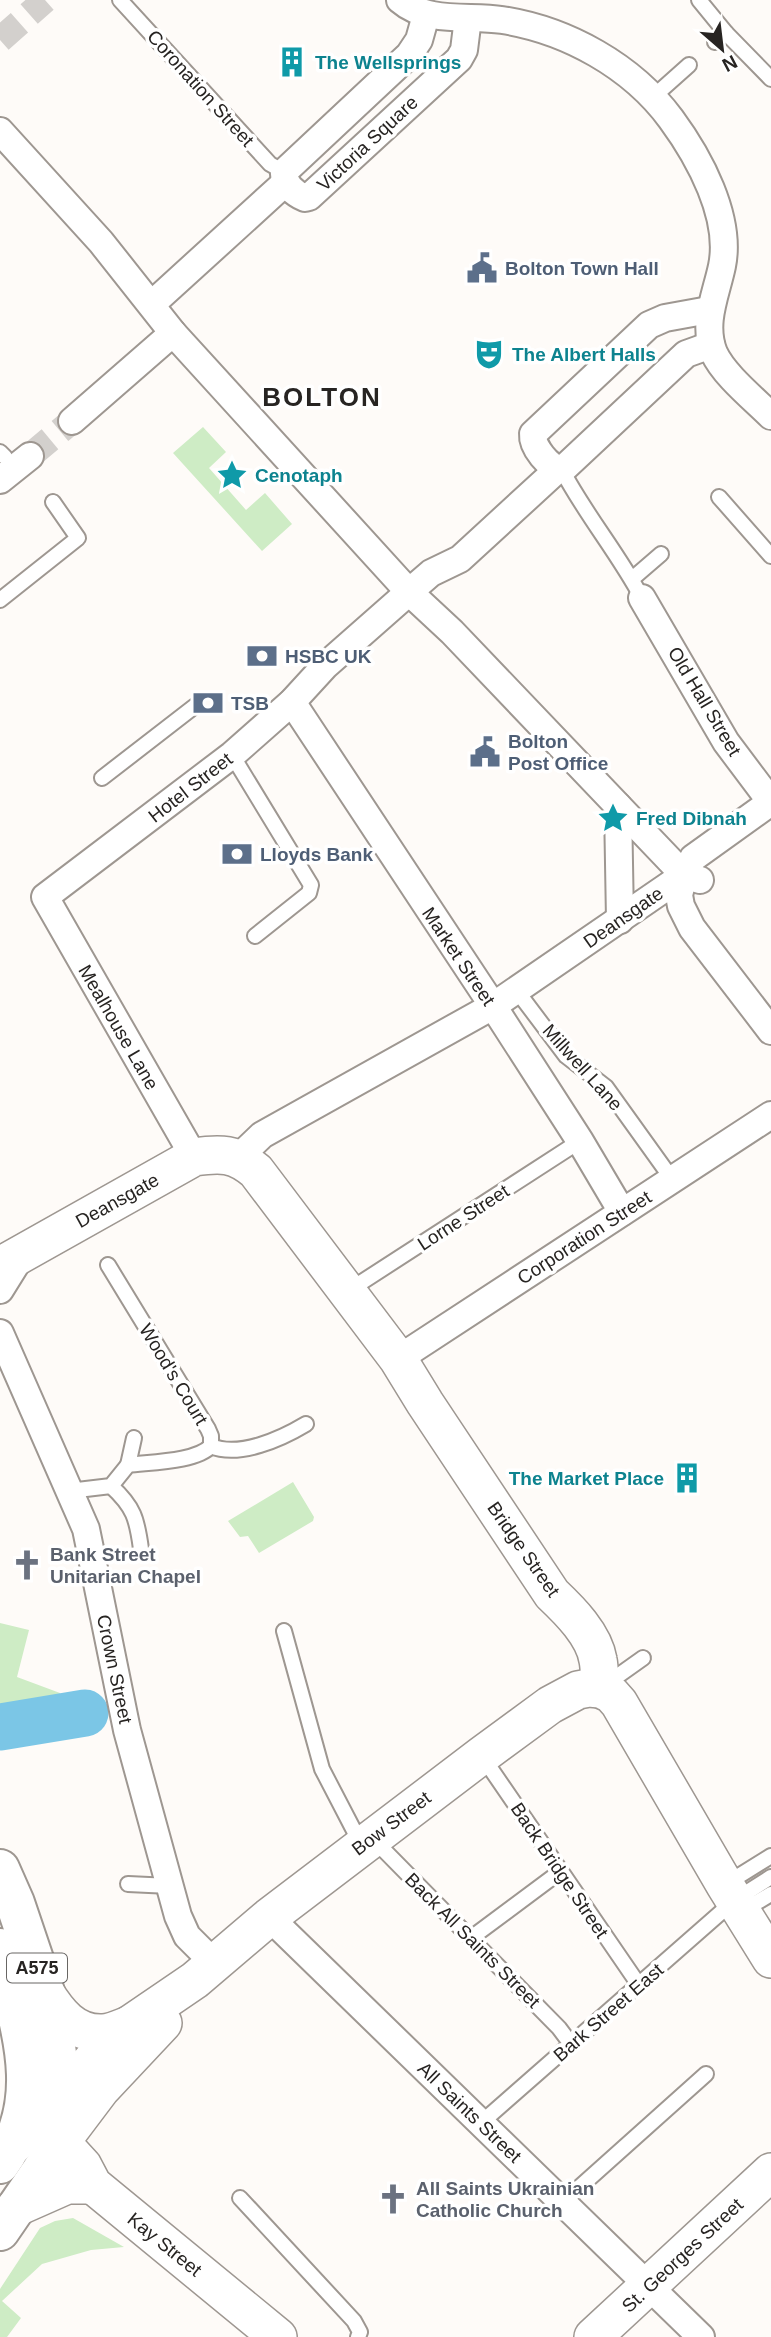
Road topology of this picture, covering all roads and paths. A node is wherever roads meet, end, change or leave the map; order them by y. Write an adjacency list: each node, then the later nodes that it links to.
1 (120, 0): 10 (lane, Coronation Street)
2 (400, 0): 4 (street)
3 (699, 0): 7 (lane)
4 (426, 15): 5 (street); 10 (street, Victoria Square)
5 (468, 18): 8 (street); 10 (street, Victoria Square)
6 (689, 65): 8 (lane)
7 (771, 79)
8 (652, 97): 12 (street)
9 (0, 131): 11 (street)
10 (285, 177): 11 (street)
11 (152, 304): 13 (street)
12 (709, 310): 14 (street); 17 (street)
13 (173, 333): 16 (street); 23 (street)
14 (711, 345): 15 (street); 17 (street)
15 (771, 416)
16 (72, 421)
17 (546, 463): 22 (lane); 23 (street, Hotel Street)
18 (719, 498): 21 (lane)
19 (53, 502): 24 (lane)
20 (661, 554): 22 (lane)
21 (771, 556)
22 (637, 588): 29 (street, Old Hall Street)
23 (409, 592): 25 (street, Hotel Street); 30 (street)
24 (0, 600)
25 (292, 702): 27 (street, Hotel Street); 36 (street, Market Street)
26 (195, 706): 28 (lane)
27 (232, 755): 32 (street, Hotel Street); 34 (lane)
28 (102, 778)
29 (771, 802): 31 (street, Deansgate)
30 (618, 806): 31 (street); 33 (street)
31 (688, 879): 33 (street, Deansgate); 37 (street)
32 (46, 897): 40 (street, Mealhouse Lane)
33 (620, 920): 35 (street, Deansgate)
34 (255, 936)
35 (517, 991): 36 (street, Deansgate); 42 (lane, Millwell Lane)
36 (493, 1006): 39 (street, Market Street); 41 (street, Deansgate)
37 (767, 1018)
38 (771, 1115): 42 (street, Corporation Street)
39 (580, 1141): 43 (street, Market Street); 47 (lane, Lorne Street)
40 (194, 1157): 41 (main road, Deansgate); 44 (main road, Deansgate)
41 (239, 1157): 47 (main road, Bridge Street)
42 (671, 1179): 43 (street, Corporation Street)
43 (622, 1212): 49 (street, Corporation Street)
44 (12, 1260): 46 (street)
45 (108, 1265): 52 (lane, Wood's Court)
46 (0, 1290)
47 (347, 1292): 49 (main road, Bridge Street)
48 (0, 1333): 55 (street, Crown Street)
49 (398, 1359): 59 (main road, Bridge Street)
50 (306, 1424): 52 (lane)
51 (134, 1438): 53 (lane)
52 (211, 1446): 53 (lane, Wood's Court)
53 (128, 1465): 54 (lane)
54 (111, 1486): 55 (lane); 56 (lane)
55 (69, 1491): 67 (street, Crown Street)
56 (141, 1549)
57 (284, 1631): 61 (lane, Back All Saints Street)
58 (643, 1658): 59 (lane)
59 (600, 1689): 60 (main road, Bow Street); 68 (main road)
60 (482, 1755): 61 (main road, Bow Street); 64 (lane, Back Bridge Street)
61 (367, 1842): 69 (main road, Bow Street); 70 (lane, Back All Saints Street)
62 (771, 1856): 68 (lane)
63 (0, 1869): 71 (main road, A575)
64 (561, 1871): 70 (lane); 74 (lane, Back Bridge Street)
65 (771, 1877): 68 (lane)
66 (128, 1884): 67 (lane)
67 (170, 1886): 73 (street, Crown Street)
68 (747, 1906): 72 (main road); 74 (lane, Bark Street East)
69 (269, 1917): 73 (main road, Bow Street); 82 (street, All Saints Street)
70 (471, 1938): 77 (lane, Back All Saints Street)
71 (7, 1948): 75 (main road, A575); 79 (main road, A575)
72 (771, 1959)
73 (204, 1971): 76 (main road, Bow Street); 80 (main road, Bow Street)
74 (639, 1985): 77 (lane, Bark Street East)
75 (45, 1992): 76 (main road); 81 (main road, A575)
76 (129, 2025): 81 (main road, Bow Street)
77 (571, 2044): 82 (lane, Bark Street East)
78 (706, 2074): 87 (lane)
79 (28, 2080): 81 (main road); 83 (main road, A575)
80 (101, 2090): 81 (main road); 81 (main road, Bow Street)
81 (57, 2117): 83 (main road, Bow Street); 85 (main road, Kay Street); 88 (main road)
82 (481, 2123): 87 (street, All Saints Street)
83 (7, 2154)
84 (771, 2172): 89 (main road, St. Georges Street)
85 (93, 2185): 88 (main road); 90 (main road, Kay Street)
86 (240, 2198): 91 (lane)
87 (563, 2202): 89 (street, All Saints Street)
88 (8, 2219)
89 (648, 2285): 92 (main road, St. Georges Street); 93 (street, All Saints Street)
90 (278, 2337)
91 (358, 2337)
92 (593, 2337)
93 (701, 2337)

